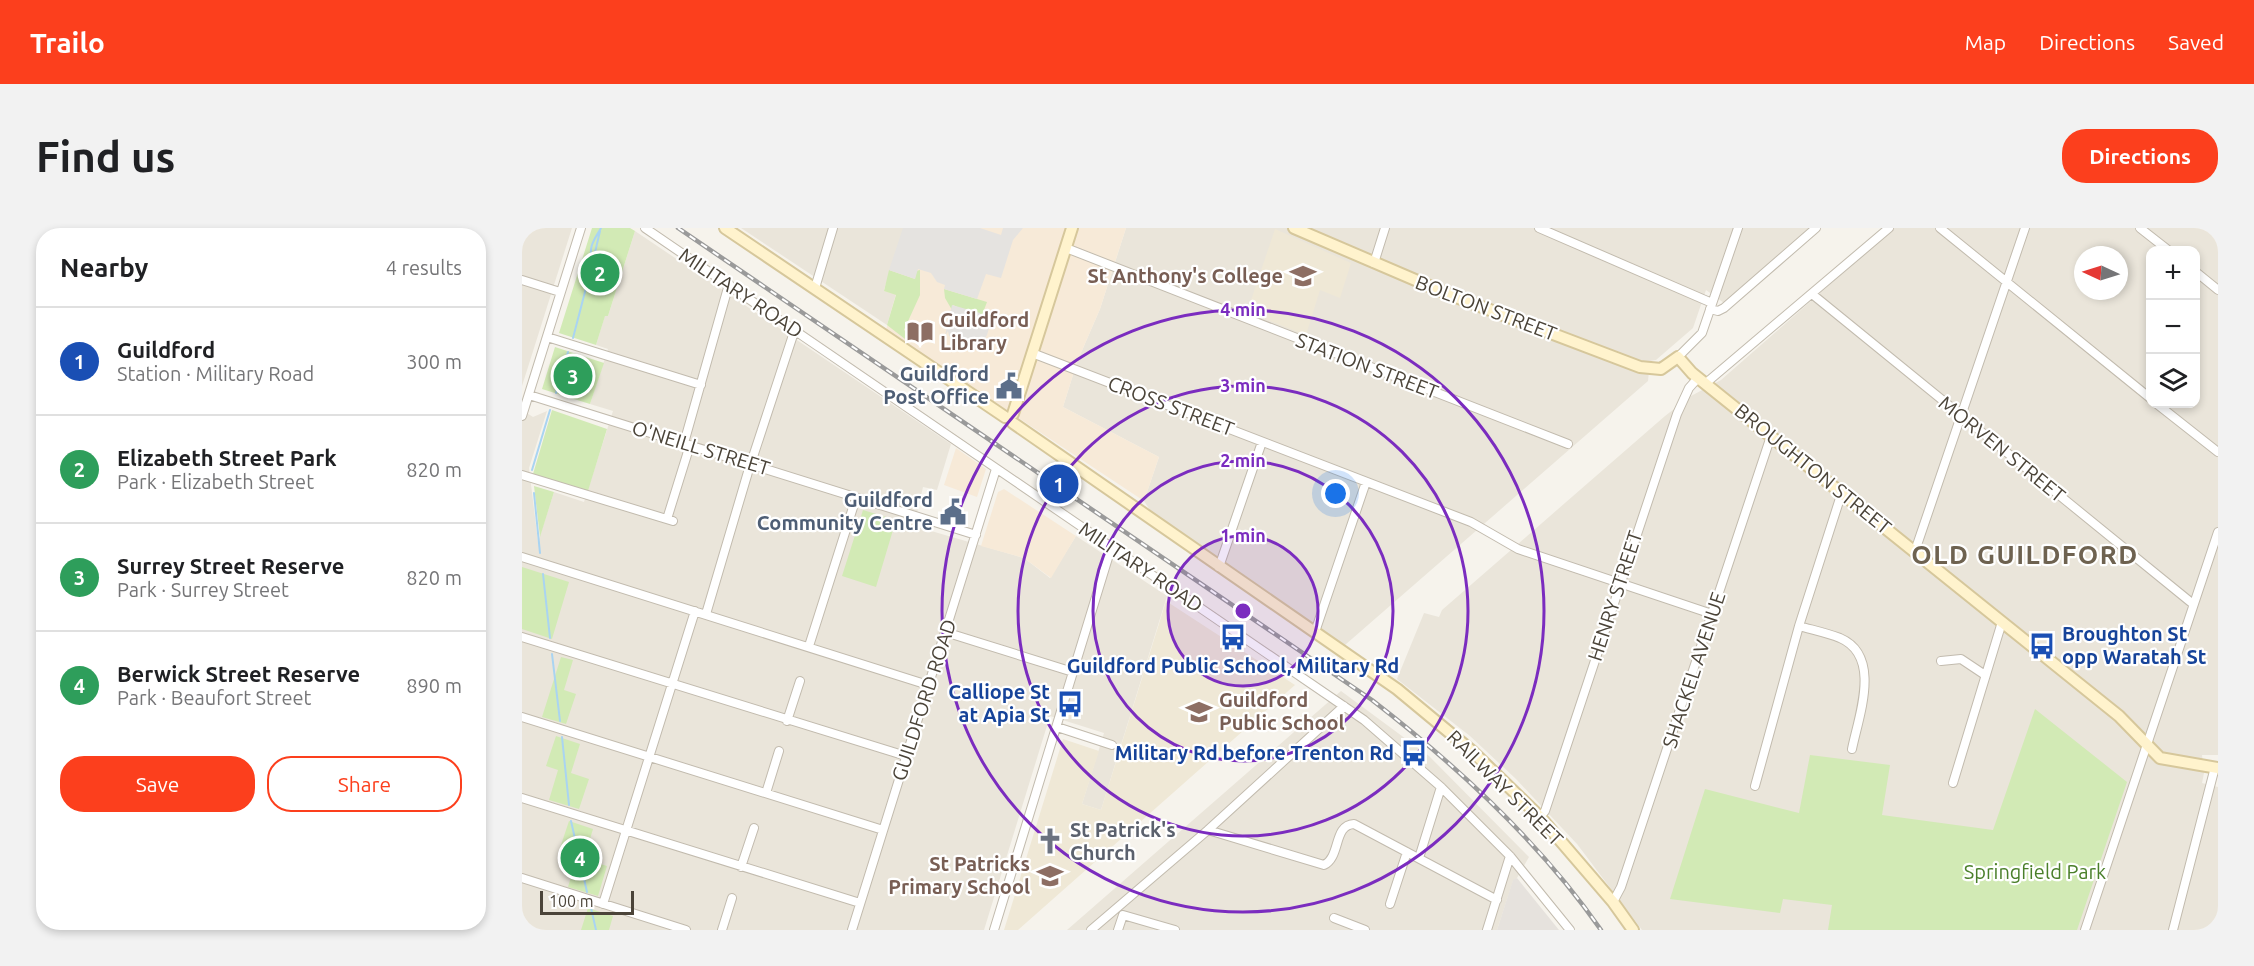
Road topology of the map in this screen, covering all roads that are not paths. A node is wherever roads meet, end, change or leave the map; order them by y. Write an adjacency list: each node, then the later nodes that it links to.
1 (581, 228): 24 (street)
2 (645, 228): 21 (street, MILITARY ROAD)
3 (725, 228): 22 (street, RAILWAY STREET)
4 (833, 228): 22 (street)
5 (1072, 228): 16 (street)
6 (1294, 228): 17 (street, BOLTON STREET)
7 (1385, 228): 17 (street)
8 (1539, 228): 26 (street)
9 (1738, 228): 26 (street)
10 (1816, 228): 26 (street)
11 (1889, 228): 25 (street, HENRY STREET)
12 (1940, 228): 20 (street)
13 (2025, 228): 20 (street)
14 (2140, 228): 15 (street)
15 (2163, 246)
16 (1066, 248): 29 (street); 42 (street, STATION STREET)
17 (1374, 263): 30 (street, BOLTON STREET)
18 (2200, 275): 23 (street)
19 (522, 280): 24 (street)
20 (2007, 283): 34 (street); 37 (street)
21 (729, 284): 27 (street, MILITARY ROAD); 32 (street)
22 (814, 288): 38 (street, RAILWAY STREET)
23 (2218, 290)
24 (560, 292): 28 (street)
25 (1812, 294): 31 (street, HENRY STREET); 37 (street, MORVEN STREET)
26 (1711, 306): 30 (street)
27 (795, 329): 44 (street); 45 (street, MILITARY ROAD)
28 (547, 337): 32 (street); 33 (street)
29 (1032, 353): 38 (street); 40 (street, CROSS STREET)
30 (1678, 357): 31 (street, BROUGHTON STREET)
31 (1696, 375): 39 (street, BROUGHTON STREET); 56 (street, HENRY STREET)
32 (701, 385): 41 (street)
33 (529, 394): 36 (street); 41 (street, O'NEILL STREET)
34 (2146, 394)
35 (2162, 408): 43 (street)
36 (522, 416)
37 (1961, 416): 53 (street); 57 (street, MORVEN STREET)
38 (1010, 418): 55 (street, RAILWAY STREET)
39 (1771, 436): 48 (street, BROUGHTON STREET); 60 (street, SHACKEL AVENUE)
40 (1263, 442): 47 (street, CROSS STREET); 55 (street)
41 (687, 444): 44 (street, O'NEILL STREET); 46 (street)
42 (1568, 444)
43 (2218, 452)
44 (750, 464): 49 (street, O'NEILL STREET); 59 (street)
45 (996, 469): 51 (street, GUILDFORD ROAD); 52 (street, MILITARY ROAD)
46 (522, 475)
47 (1366, 482): 56 (street, CROSS STREET); 64 (street)
48 (1842, 492): 53 (street, BROUGHTON STREET); 62 (street)
49 (856, 498): 51 (street, O'NEILL STREET); 66 (street)
50 (2218, 532): 57 (street)
51 (976, 535): 63 (street, GUILDFORD ROAD)
52 (1112, 548): 68 (street); 73 (street, MILITARY ROAD)
53 (1915, 551): 61 (street, BROUGHTON STREET)
54 (522, 557): 58 (street)
55 (1219, 567): 64 (street, RAILWAY STREET)
56 (1620, 582): 60 (street, CROSS STREET); 89 (street, HENRY STREET)
57 (2193, 604): 77 (street)
58 (695, 611): 59 (street); 71 (street)
59 (706, 614): 66 (street)
60 (1712, 614): 101 (street, SHACKEL AVENUE)
61 (2002, 622): 69 (street); 77 (street, BROUGHTON STREET)
62 (1799, 626): 79 (street); 86 (street)
63 (945, 632): 68 (street); 72 (street, GUILDFORD ROAD)
64 (1316, 632): 89 (street, RAILWAY STREET)
65 (522, 637): 71 (street)
66 (809, 646): 72 (street)
67 (1941, 661): 69 (street)
68 (1073, 672): 76 (street)
69 (1986, 675): 84 (street)
70 (800, 681): 75 (street)
71 (671, 683): 75 (street); 81 (street)
72 (928, 685): 82 (street, GUILDFORD ROAD)
73 (1344, 706): 85 (street, MILITARY ROAD); 93 (street)
74 (522, 717): 81 (street)
75 (787, 721): 82 (street)
76 (1057, 727): 78 (street); 112 (street)
77 (2147, 741): 83 (street, BROUGHTON STREET); 119 (street)
78 (1112, 745)
79 (1852, 749)
80 (779, 751): 87 (street)
81 (648, 756): 87 (street); 91 (street)
82 (906, 756): 92 (street, GUILDFORD ROAD)
83 (2217, 768): 120 (street)
84 (1953, 783)
85 (1442, 786): 95 (street, MILITARY ROAD); 96 (street)
86 (1755, 786)
87 (766, 793): 92 (street)
88 (522, 798): 91 (street)
89 (1540, 817): 101 (street, RAILWAY STREET)
90 (754, 828): 97 (street)
91 (626, 830): 97 (street); 103 (street)
92 (883, 830): 102 (street, GUILDFORD ROAD)
93 (1208, 830): 94 (street); 105 (street)
94 (1407, 852): 96 (street); 104 (street)
95 (1510, 856): 100 (street); 117 (street, MILITARY ROAD)
96 (1419, 858): 100 (street)
97 (741, 867): 102 (street)
98 (522, 879): 103 (street)
99 (732, 898): 110 (street)
100 (1497, 900): 116 (street)
101 (1613, 902): 118 (street, RAILWAY STREET)
102 (860, 903): 111 (street, GUILDFORD ROAD)
103 (603, 904): 109 (street)
104 (1390, 904)
105 (1118, 907): 106 (street); 113 (street)
106 (1123, 915): 108 (street); 114 (street)
107 (1334, 918): 115 (street)
108 (1170, 929)
109 (686, 930)
110 (722, 930)
111 (852, 930)
112 (994, 930)
113 (1091, 930)
114 (1118, 930)
115 (1365, 930)
116 (1487, 930)
117 (1570, 930)
118 (1633, 930)
119 (2085, 930)
120 (2174, 930)

